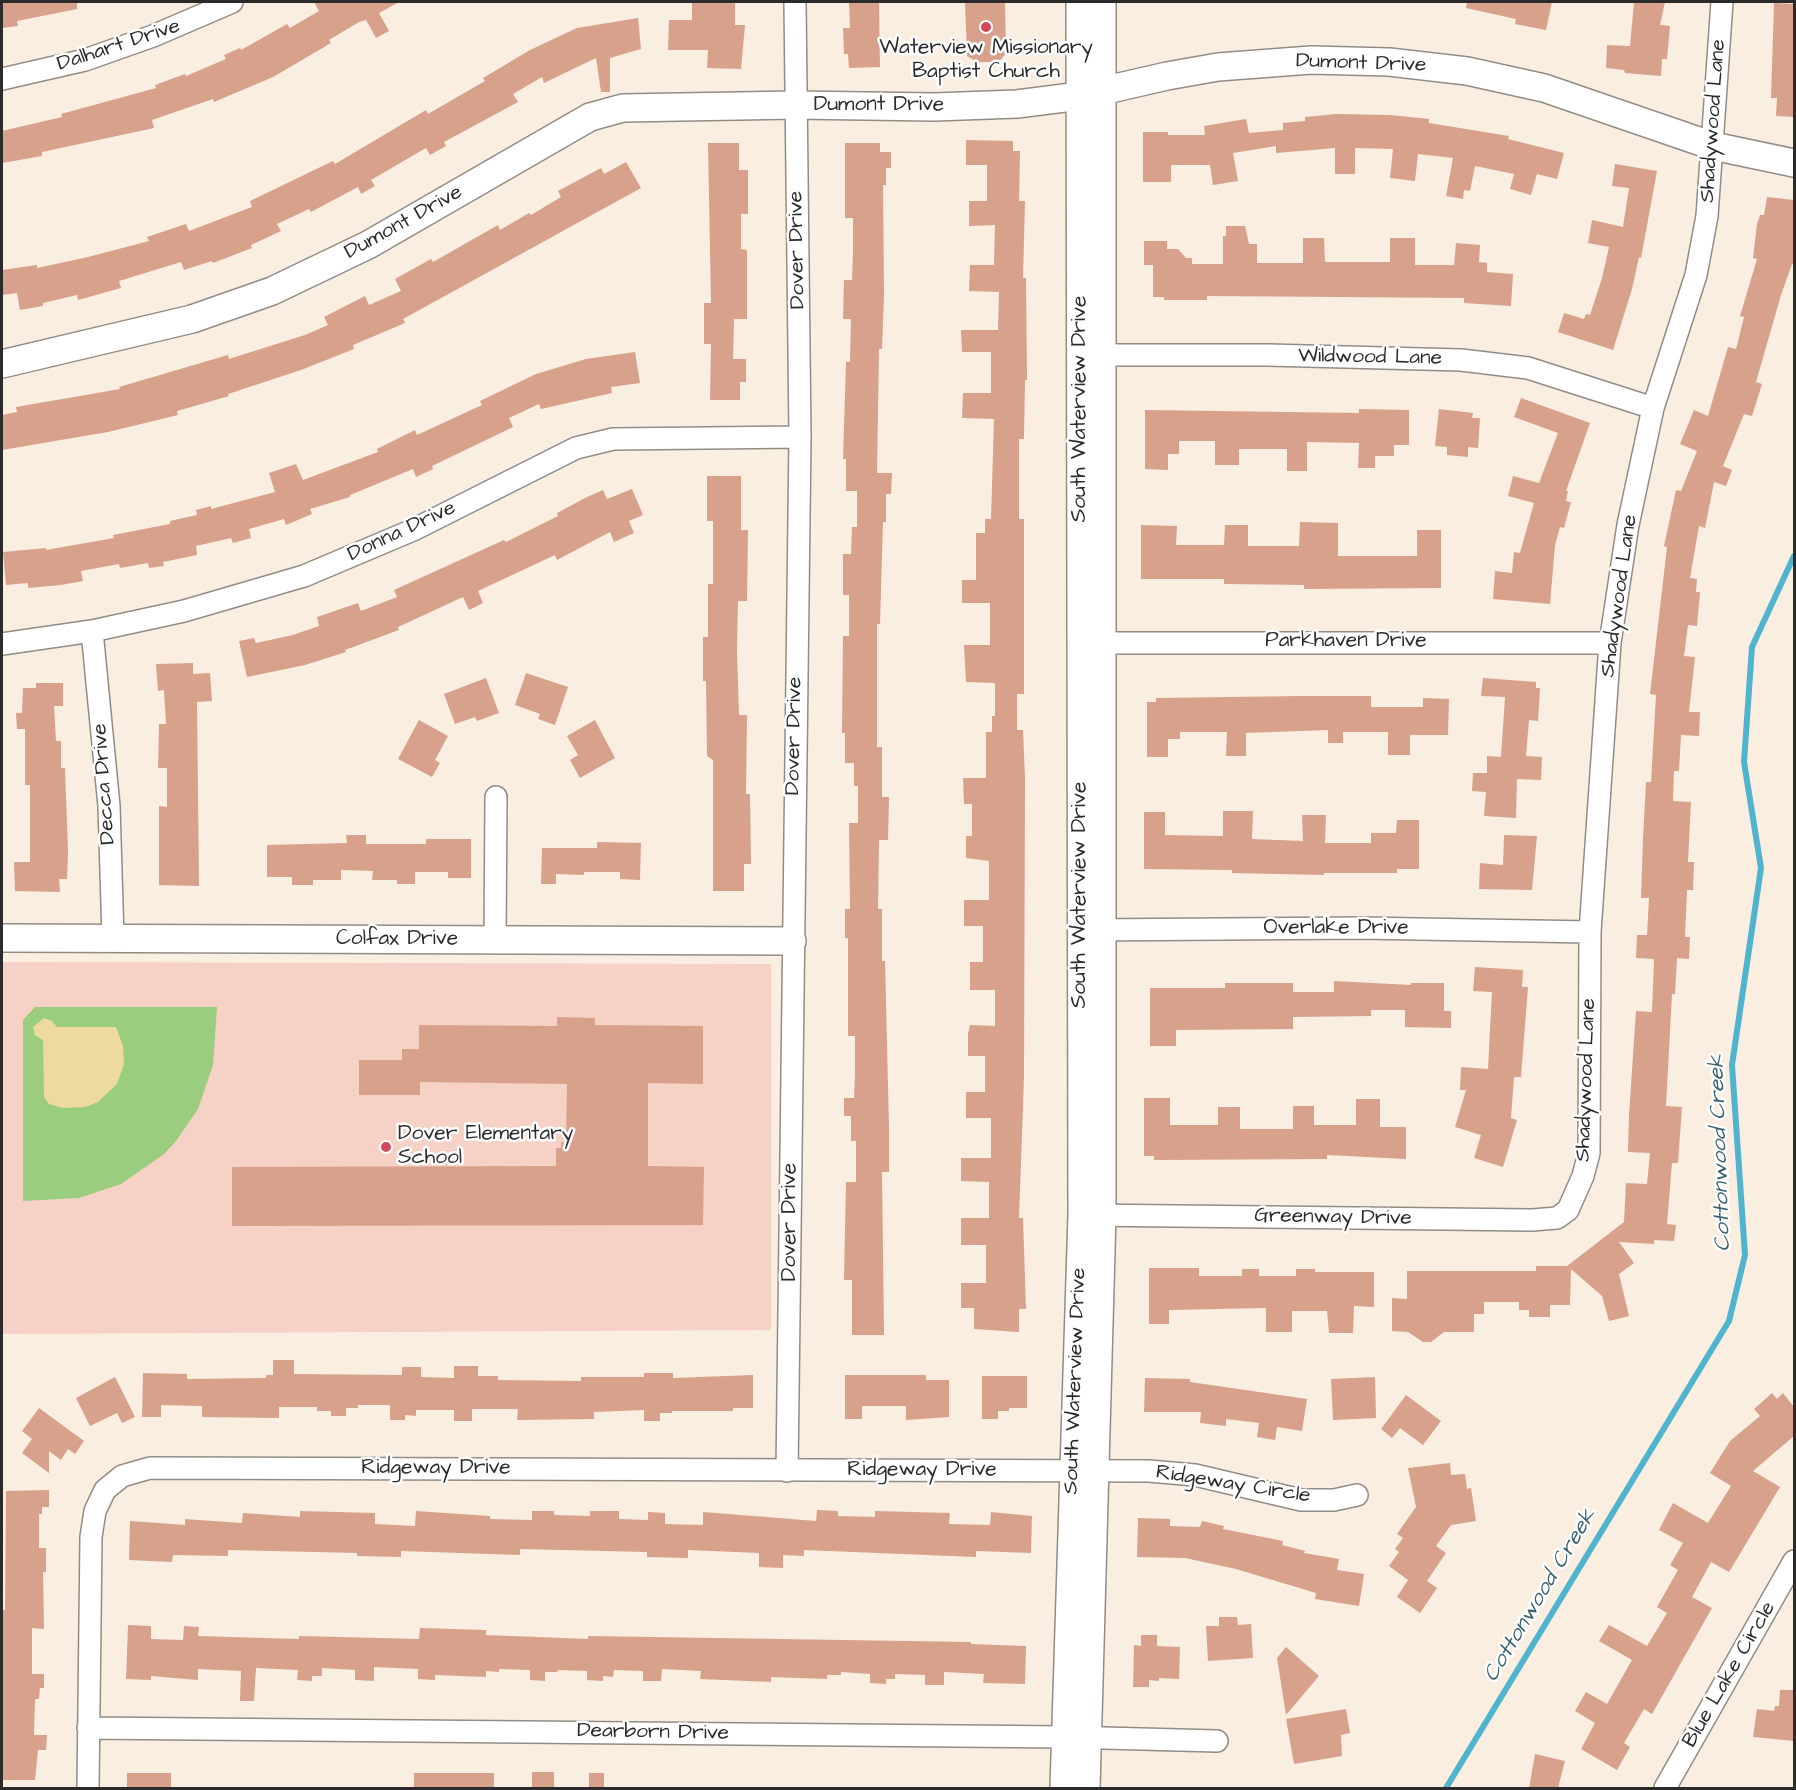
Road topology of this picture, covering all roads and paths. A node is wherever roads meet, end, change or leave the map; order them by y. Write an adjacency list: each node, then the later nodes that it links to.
1 (232, 2): 6 (street, Dalhart Drive)
2 (795, 2): 8 (street, Dover Drive)
3 (1080, 2): 7 (street, South Waterview Drive)
4 (1102, 2): 7 (street, South Waterview Drive)
5 (1722, 2): 9 (street, Shadywood Lane)
6 (2, 79)
7 (1091, 94): 8 (street, Dumont Drive); 9 (street, Dumont Drive); 11 (street, South Waterview Drive)
8 (796, 105): 12 (street, Dumont Drive); 14 (street, Dover Drive)
9 (1713, 146): 10 (street, Dumont Drive); 13 (street, Shadywood Lane)
10 (1794, 163)
11 (1091, 355): 13 (street, Wildwood Lane); 16 (street, South Waterview Drive)
12 (2, 364)
13 (1653, 408): 17 (street, Shadywood Lane)
14 (800, 437): 15 (street, Donna Drive); 25 (street, Dover Drive)
15 (92, 631): 18 (street, Donna Drive); 23 (street, Decca Drive)
16 (1092, 643): 17 (street, Parkhaven Drive); 20 (street, South Waterview Drive)
17 (1610, 643): 21 (street, Shadywood Lane)
18 (2, 644)
19 (496, 797): 24 (street)
20 (1091, 930): 21 (street, Overlake Drive); 27 (street, South Waterview Drive)
21 (1590, 932): 26 (street, Shadywood Lane)
22 (2, 938): 23 (street, Colfax Drive)
23 (113, 938): 24 (street, Colfax Drive)
24 (495, 940): 25 (street, Colfax Drive)
25 (792, 941): 28 (street, Dover Drive)
26 (1574, 1197): 27 (street, Greenway Drive)
27 (1092, 1215): 29 (street, South Waterview Drive)
28 (787, 1471): 29 (street, Ridgeway Drive); 32 (street, Ridgeway Drive)
29 (1085, 1471): 30 (street, Ridgeway Circle); 33 (street, South Waterview Drive)
30 (1357, 1495)
31 (1794, 1562): 38 (street, Blue Lake Circle)
32 (88, 1728): 33 (street, Dearborn Drive); 35 (street, Ridgeway Drive)
33 (1077, 1737): 34 (street, Dearborn Drive); 36 (street, South Waterview Drive); 37 (street, South Waterview Drive)
34 (1217, 1741)
35 (88, 1788)
36 (1064, 1788)
37 (1086, 1788)
38 (1665, 1788)

